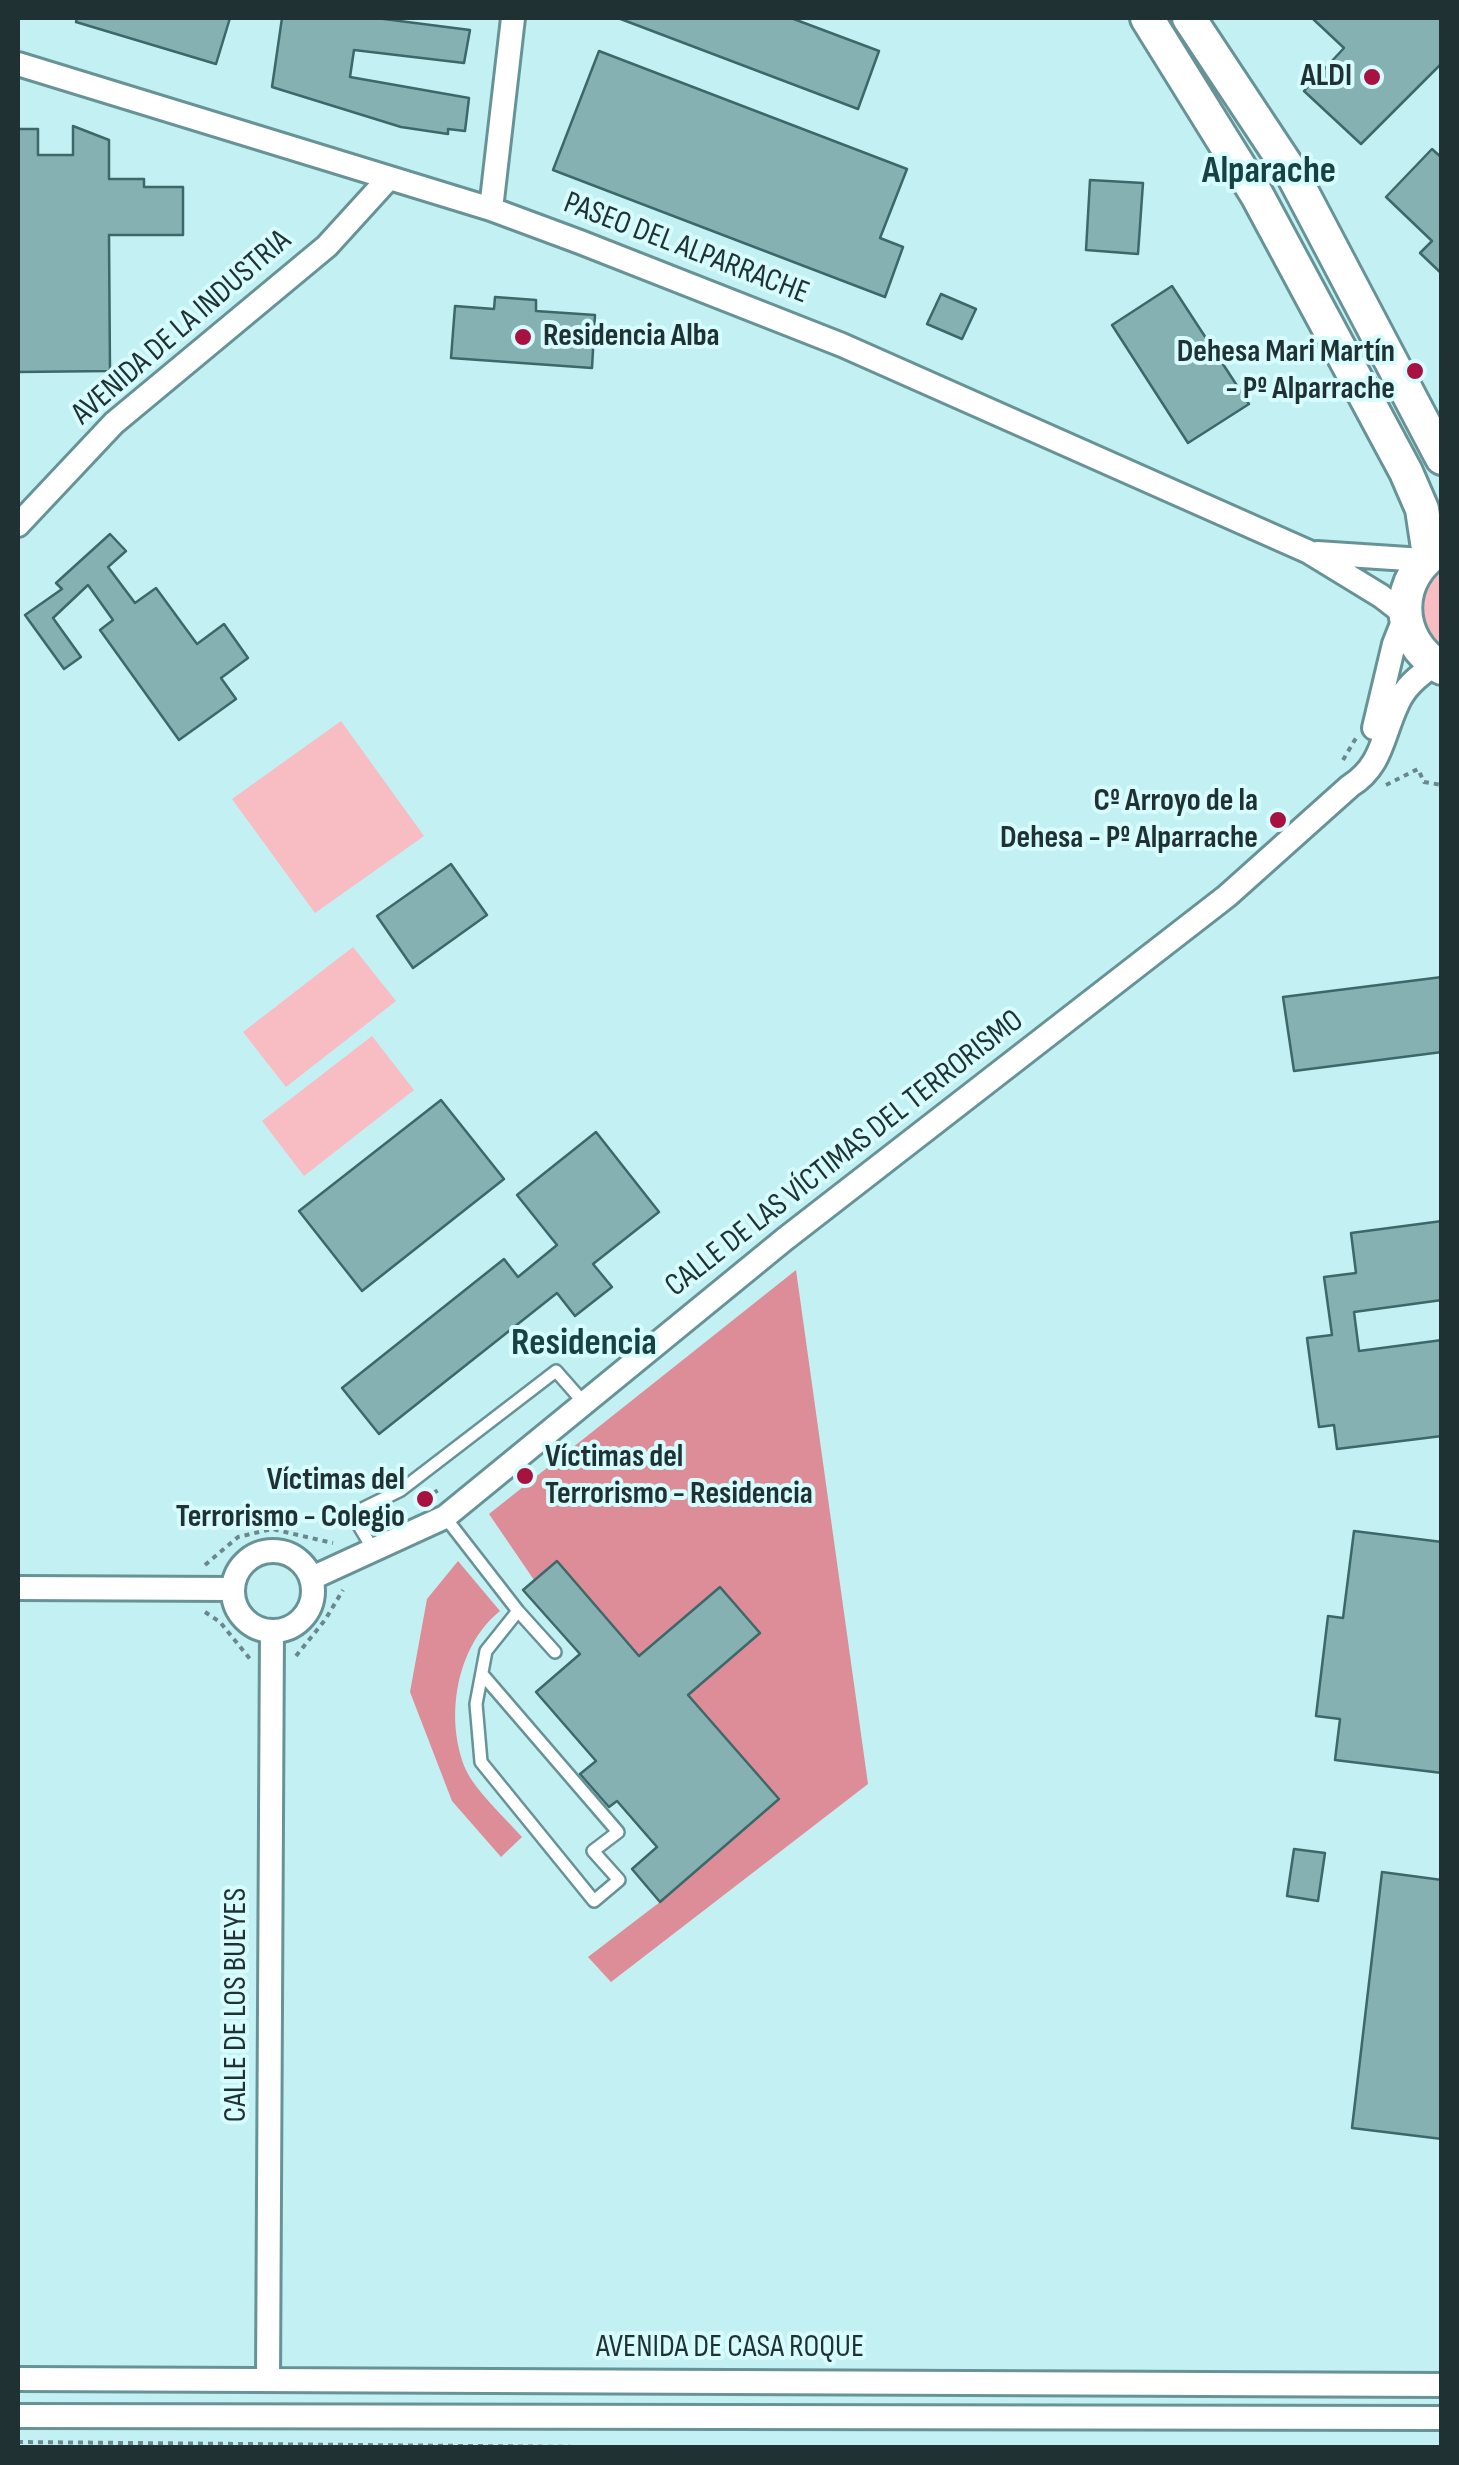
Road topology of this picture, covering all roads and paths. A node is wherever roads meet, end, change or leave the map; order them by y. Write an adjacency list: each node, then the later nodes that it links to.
1 (513, 18): 6 (street)
2 (1147, 18): 10 (street)
3 (1189, 18): 7 (street)
4 (18, 64): 5 (street, PASEO DEL ALPARRACHE)
5 (388, 180): 6 (street, PASEO DEL ALPARRACHE); 8 (street, AVENIDA DE LA INDUSTRIA)
6 (490, 209): 9 (street, PASEO DEL ALPARRACHE)
7 (1442, 458)
8 (18, 525)
9 (1309, 552): 10 (street, PASEO DEL ALPARRACHE); 11 (street, PASEO DEL ALPARRACHE)
10 (1431, 554): 11 (street)
11 (1404, 616): 12 (street); 14 (street, CALLE DE LAS VÍCTIMAS DEL TERRORISMO)
12 (1439, 666): 14 (street, CALLE DE LAS VÍCTIMAS DEL TERRORISMO)
13 (1360, 728): 14 (path)
14 (1345, 777): 15 (street, CALLE DE LAS VÍCTIMAS DEL TERRORISMO)
15 (585, 1404): 17 (lane); 18 (street, CALLE DE LAS VÍCTIMAS DEL TERRORISMO)
16 (449, 1482): 17 (path)
17 (375, 1504): 19 (lane)
18 (445, 1517): 19 (street, CALLE DE LAS VÍCTIMAS DEL TERRORISMO); 23 (lane)
19 (374, 1552): 20 (street, CALLE DE LAS VÍCTIMAS DEL TERRORISMO)
20 (312, 1578): 22 (street); 24 (street)
21 (18, 1588): 22 (street)
22 (233, 1590): 24 (street)
23 (518, 1611): 25 (lane); 26 (lane)
24 (272, 1631): 27 (street, CALLE DE LOS BUEYES)
25 (554, 1652)
26 (482, 1674): 26 (lane)
27 (268, 2378): 28 (street, AVENIDA DE CASA ROQUE); 29 (street, AVENIDA DE CASA ROQUE)
28 (18, 2379)
29 (1442, 2385)
30 (18, 2416): 31 (street)
31 (1442, 2418)
32 (18, 2442): 33 (path)
33 (699, 2448)

